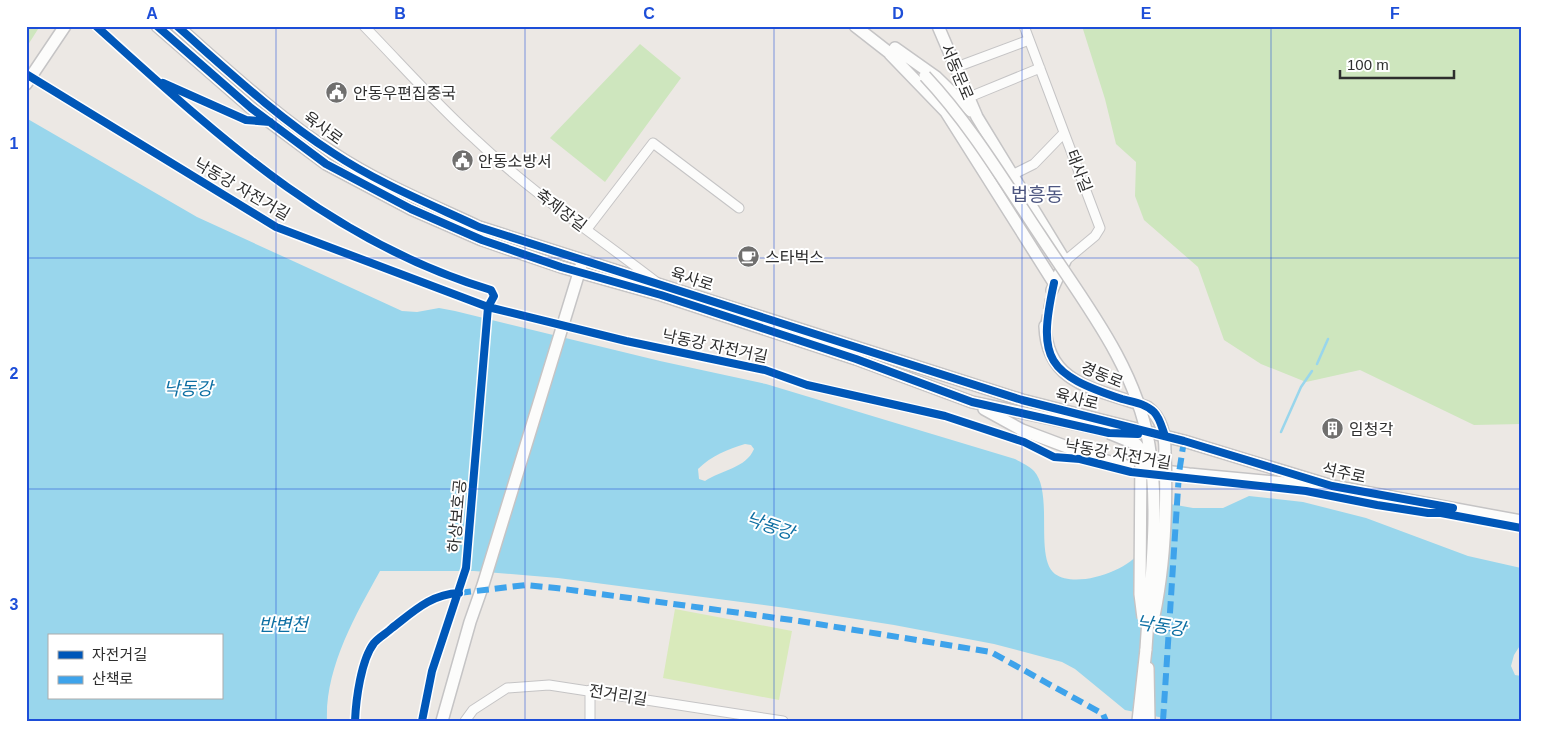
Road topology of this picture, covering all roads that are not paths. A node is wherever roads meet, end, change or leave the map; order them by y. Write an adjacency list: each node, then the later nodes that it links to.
1 (64, 26): 13 (street)
2 (157, 26): 22 (street, 육사로)
3 (177, 26): 20 (street, 육사로)
4 (364, 26): 19 (street, 축제장길)
5 (855, 26): 10 (street)
6 (867, 26): 10 (street)
7 (938, 26): 11 (street, 서동문로)
8 (1024, 26): 9 (street, 태사길)
9 (1029, 40): 11 (street); 12 (street, 태사길)
10 (892, 51): 15 (street); 21 (street); 30 (street, bridge)
11 (954, 68): 14 (street, 서동문로)
12 (1040, 68): 14 (street); 16 (street, 태사길)
13 (26, 84)
14 (968, 98): 15 (street, 서동문로)
15 (977, 117): 17 (street)
16 (1064, 133): 17 (street); 21 (street, 태사길)
17 (1012, 175): 21 (street)
18 (739, 208): 19 (street)
19 (587, 229): 23 (street, 축제장길)
20 (583, 259): 22 (street); 23 (street, 육사로)
21 (1065, 261)
22 (579, 272): 25 (street, 육사로); 33 (street)
23 (658, 283): 27 (street, 육사로)
24 (1045, 326): 27 (street, 경동로)
25 (972, 402): 26 (street, 육사로); 28 (street)
26 (1109, 433): 27 (street, 육사로); 30 (street, bridge)
27 (1165, 436): 28 (street, 석주로); 30 (street, bridge)
28 (1332, 486): 29 (street, 석주로)
29 (1521, 521)
30 (1146, 649): 37 (street); 38 (street)
31 (590, 690): 32 (street, 전거리길); 34 (street, 전거리길); 35 (street)
32 (723, 716): 36 (street, 전거리길)
33 (442, 721)
34 (466, 721)
35 (590, 721)
36 (782, 721)
37 (1138, 721)
38 (1149, 721)

